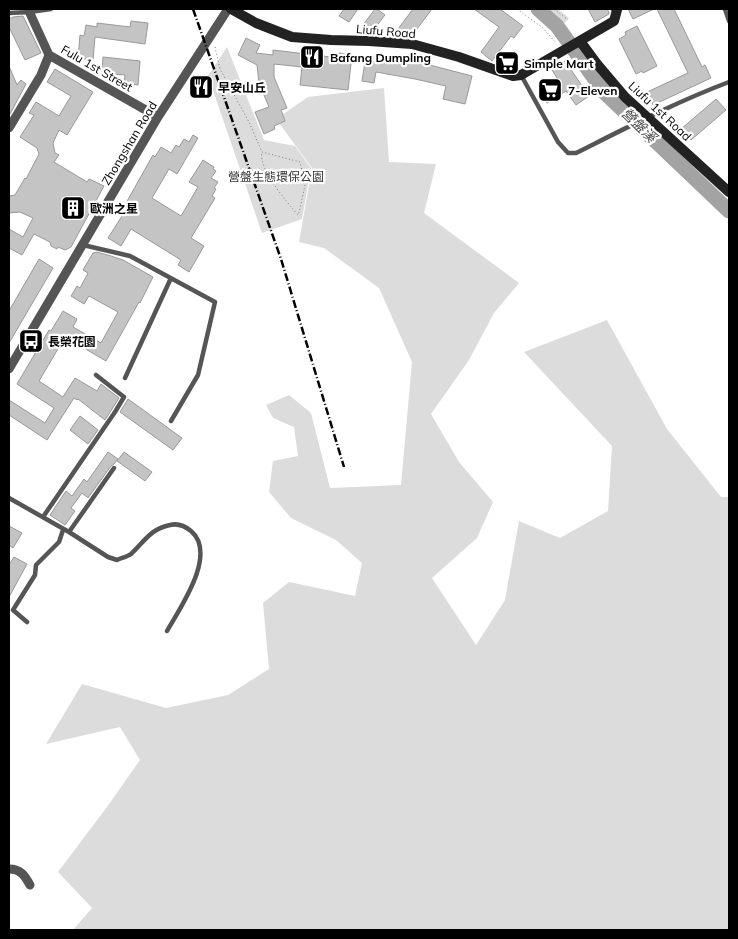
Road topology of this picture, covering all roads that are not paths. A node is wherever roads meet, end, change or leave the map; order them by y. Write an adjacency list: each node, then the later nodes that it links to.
1 (51, 9): 5 (lane)
2 (230, 9): 10 (street, Liufu Road); 12 (street, Zhongshan Road)
3 (616, 9): 8 (street)
4 (725, 9): 7 (lane)
5 (29, 10): 6 (lane); 9 (street, Fulu 1st Street)
6 (9, 13)
7 (729, 21)
8 (580, 41): 10 (street); 13 (street, Liufu 1st Road)
9 (49, 55): 12 (street, Fulu 1st Street); 14 (street, Fulu 1st Street)
10 (521, 75): 13 (lane)
11 (729, 82): 13 (lane)
12 (158, 117): 16 (street, Zhongshan Road)
13 (644, 118): 15 (street, Liufu 1st Road)
14 (9, 128)
15 (729, 192)
16 (83, 245): 17 (lane); 18 (street, Zhongshan Road)
17 (171, 278): 20 (lane); 21 (lane)
18 (9, 369)
19 (96, 375): 24 (lane)
20 (125, 378)
21 (172, 421)
22 (114, 468): 26 (lane)
23 (9, 498): 24 (lane)
24 (43, 516): 25 (lane)
25 (63, 530): 26 (lane); 27 (lane)
26 (69, 532): 28 (lane)
27 (27, 622)
28 (167, 631)
29 (9, 869): 30 (street)
30 (30, 886)

